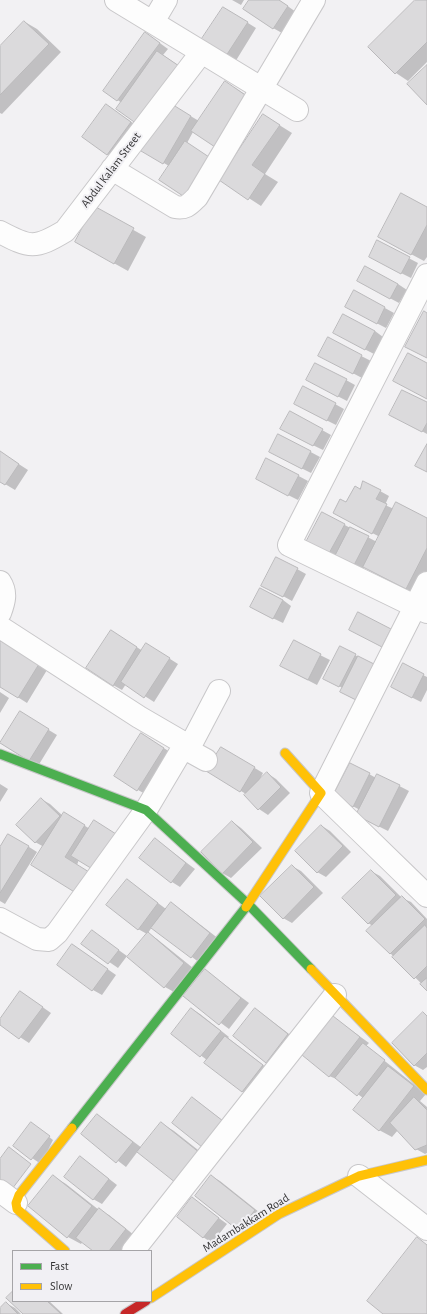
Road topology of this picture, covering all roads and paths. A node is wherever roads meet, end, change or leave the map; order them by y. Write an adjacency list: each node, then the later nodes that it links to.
1 (116, 0): 4 (street)
2 (166, 0): 4 (street)
3 (314, 0): 6 (street)
4 (153, 22): 5 (street)
5 (201, 53): 6 (street); 8 (street, Abdul Kalam Street)
6 (261, 87): 7 (street); 8 (street)
7 (297, 110)
8 (112, 169): 9 (street, Abdul Kalam Street)
9 (0, 232)
10 (427, 275): 13 (street)
11 (0, 582): 14 (street)
12 (427, 583): 13 (street)
13 (421, 610): 20 (street)
14 (0, 613)
15 (0, 627): 19 (street)
16 (219, 691): 19 (street)
17 (285, 753): 20 (street)
18 (0, 754): 21 (street)
19 (192, 754): 21 (street)
20 (321, 793): 22 (street); 23 (street)
21 (146, 810): 23 (street); 24 (street)
22 (424, 884)
23 (248, 904): 25 (street); 29 (street)
24 (0, 919)
25 (335, 995): 26 (street); 32 (street)
26 (427, 1090)
27 (427, 1160): 28 (street, Madambakkam Road)
28 (359, 1176): 30 (street); 33 (street, Madambakkam Road)
29 (8, 1197): 31 (street)
30 (427, 1229)
31 (64, 1250)
32 (134, 1250)
33 (152, 1295)

